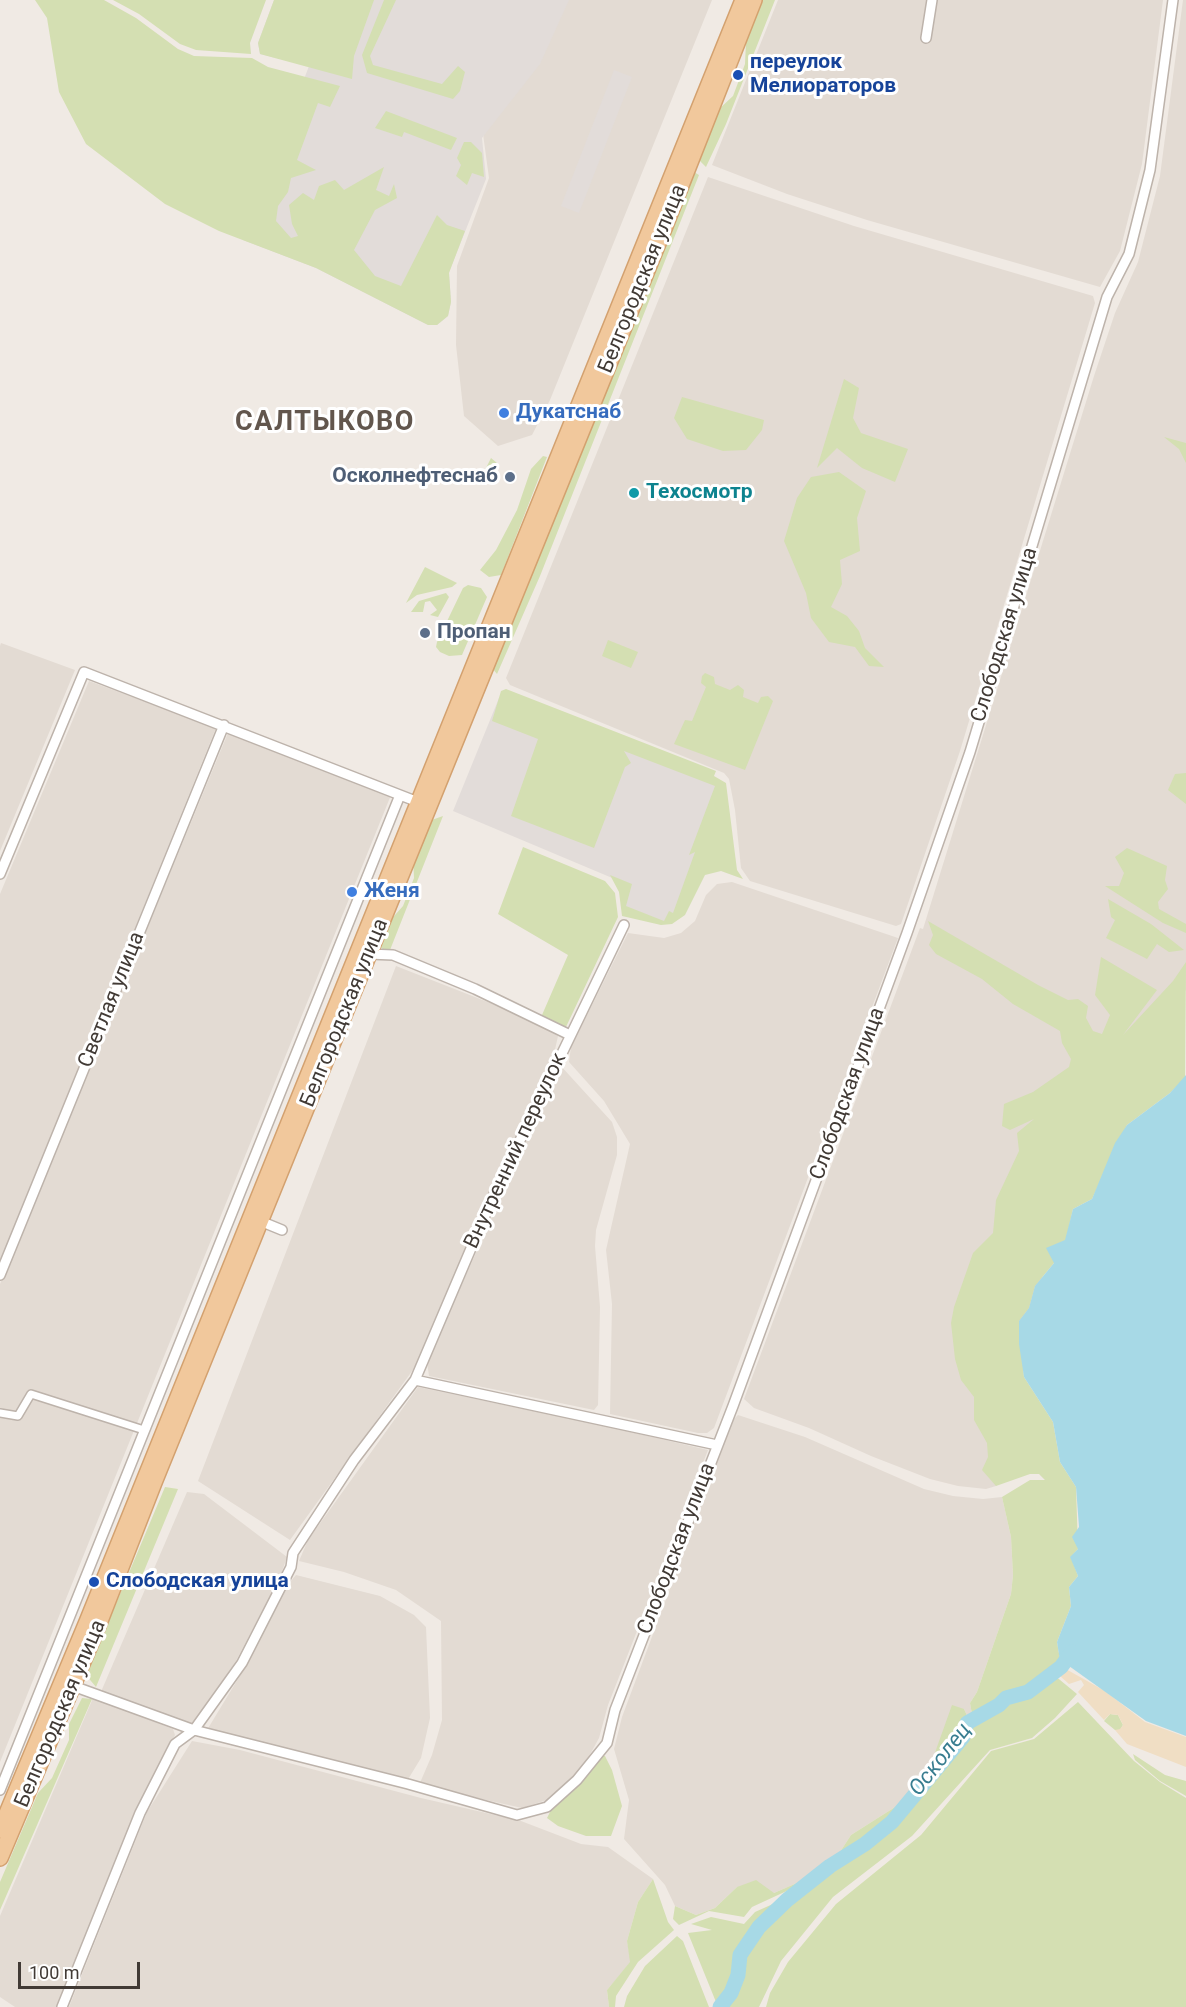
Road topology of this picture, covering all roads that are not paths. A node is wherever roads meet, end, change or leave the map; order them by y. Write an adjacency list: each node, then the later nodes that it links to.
1 (743, 0): 8 (main road, Белгородская улица)
2 (754, 0): 11 (main road, Белгородская улица)
3 (932, 0): 5 (street)
4 (1173, 0): 20 (street, Слободская улица)
5 (926, 38)
6 (224, 725): 7 (street); 9 (street); 16 (street, Светлая улица)
7 (400, 795): 8 (street); 13 (street)
8 (418, 802): 14 (main road, Белгородская улица)
9 (0, 874)
10 (624, 926): 12 (street, Внутренний переулок)
11 (369, 954): 12 (street); 14 (main road, Белгородская улица)
12 (570, 1035): 17 (street, Внутренний переулок)
13 (232, 1211): 14 (street); 19 (street)
14 (254, 1220): 15 (street); 22 (main road, Белгородская улица); 23 (main road, Белгородская улица)
15 (282, 1230)
16 (0, 1275)
17 (415, 1380): 20 (street); 24 (street, Внутренний переулок)
18 (0, 1413): 19 (street)
19 (144, 1430): 21 (street)
20 (717, 1445): 24 (street, Слободская улица)
21 (52, 1664): 22 (street); 25 (street)
22 (67, 1670): 26 (main road, Белгородская улица)
23 (73, 1686): 24 (street, Слободская улица); 27 (main road, Белгородская улица)
24 (194, 1730): 28 (street)
25 (0, 1790)
26 (0, 1830)
27 (0, 1857)
28 (62, 2007)

